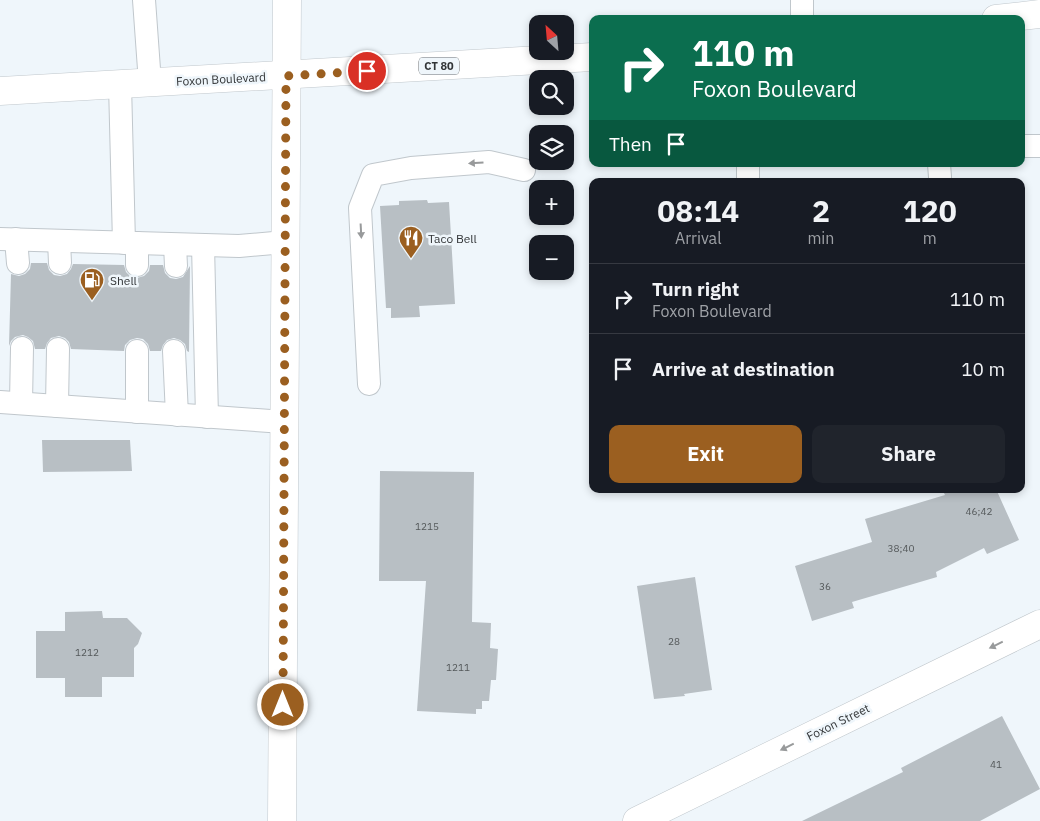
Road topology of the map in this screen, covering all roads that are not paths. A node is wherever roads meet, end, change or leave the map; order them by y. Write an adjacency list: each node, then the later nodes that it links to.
1 (144, 0): 9 (lane)
2 (287, 0): 8 (main road)
3 (802, 0): 5 (lane)
4 (1036, 9): 6 (main road)
5 (802, 15)
6 (1012, 15)
7 (589, 57): 8 (main road, Foxon Boulevard / CT 80)
8 (286, 76): 9 (main road, Foxon Boulevard / CT 80); 17 (main road)
9 (150, 83): 10 (main road, Foxon Boulevard / CT 80)
10 (120, 84): 11 (main road, Foxon Boulevard / CT 80); 19 (lane)
11 (0, 91)
12 (1025, 146): 13 (lane)
13 (1040, 146)
14 (524, 170): 26 (lane, one-way to 26)
15 (8, 239): 16 (lane); 20 (lane)
16 (59, 241): 19 (lane); 21 (lane)
17 (285, 242): 18 (lane); 32 (main road)
18 (203, 245): 19 (lane); 31 (lane)
19 (133, 250)
20 (18, 263)
21 (60, 264)
22 (22, 348): 27 (lane)
23 (58, 349): 28 (lane)
24 (137, 351): 29 (lane)
25 (174, 351): 30 (lane)
26 (369, 384)
27 (10, 402): 28 (lane)
28 (57, 406): 29 (lane)
29 (136, 412): 30 (lane)
30 (177, 415): 31 (lane)
31 (207, 417): 32 (lane)
32 (284, 422): 34 (main road)
33 (1040, 624): 35 (main road, Foxon Street, one-way to 35)
34 (282, 821)
35 (637, 821)

